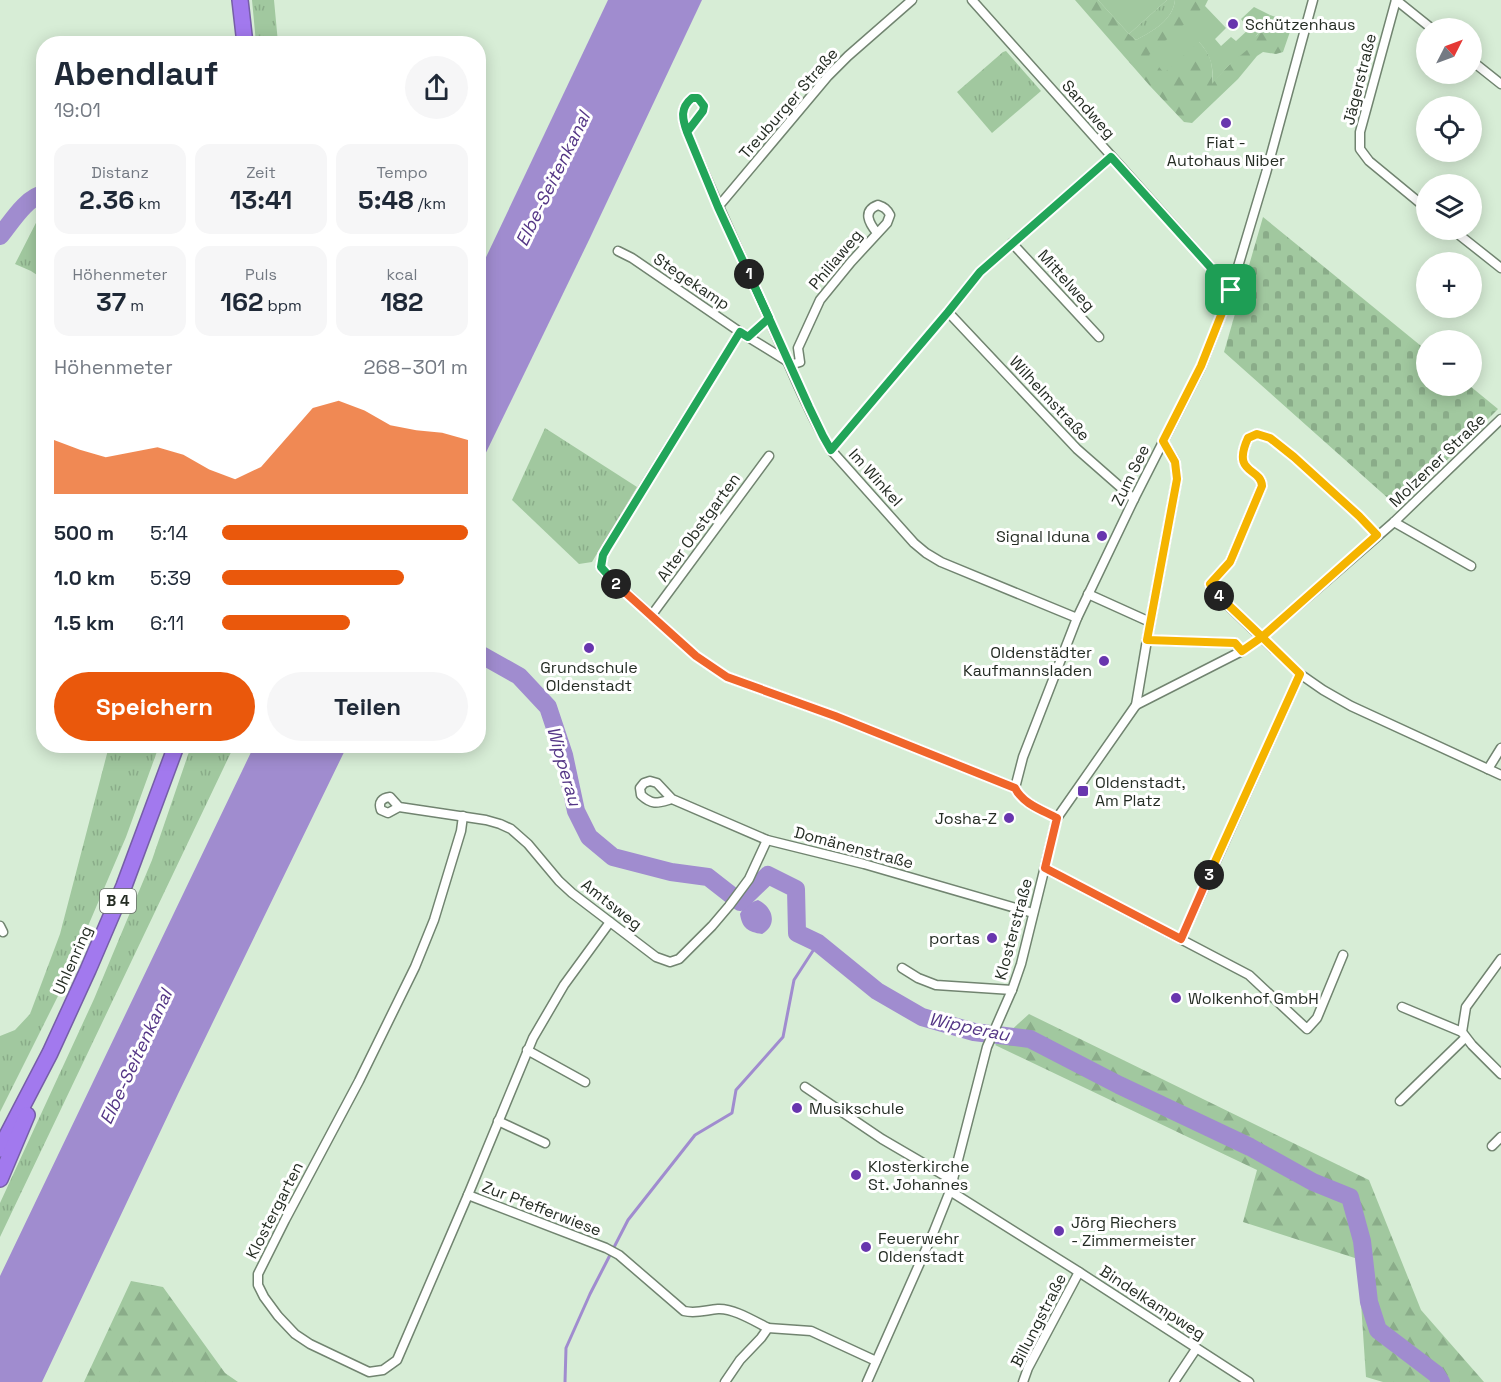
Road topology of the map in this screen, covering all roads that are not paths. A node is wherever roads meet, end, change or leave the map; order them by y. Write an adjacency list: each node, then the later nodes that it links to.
1 (240, 0): 7 (highway)
2 (912, 0): 13 (street, Treuburger Straße)
3 (972, 0): 11 (street, Sandweg)
4 (1313, 0): 19 (street, Zum See)
5 (1396, 0): 6 (street); 12 (street, Jägerstraße)
6 (1418, 18)
7 (244, 36)
8 (1482, 68): 9 (street)
9 (1501, 84)
10 (687, 132): 13 (street, Im Winkel)
11 (1111, 157): 16 (street); 19 (street, Sandweg)
12 (1416, 200)
13 (718, 207): 21 (street, Im Winkel)
14 (877, 233): 24 (street, Philiaweg)
15 (1466, 240): 18 (street)
16 (1012, 243): 20 (street); 23 (street, Mittelweg)
17 (618, 250): 22 (street, Stegekamp)
18 (1501, 268)
19 (1231, 290): 26 (street, Zum See)
20 (948, 312): 27 (street); 29 (street, Wilhelmstraße)
21 (769, 318): 22 (street); 24 (street, Im Winkel)
22 (744, 334): 24 (street, Stegekamp); 34 (street)
23 (1098, 337)
24 (789, 363): 27 (street, Im Winkel)
25 (1501, 419): 30 (street, Molzener Straße)
26 (1163, 441): 29 (street, Zum See); 36 (street)
27 (831, 450): 35 (street, Im Winkel)
28 (769, 456): 34 (street, Alter Obstgarten)
29 (1134, 500): 33 (street, Zum See)
30 (1394, 522): 31 (street, Molzener Straße); 32 (street, Molzener Straße)
31 (1377, 535): 37 (street, Molzener Straße); 37 (street)
32 (1471, 566)
33 (1088, 594): 35 (street, Zum See); 36 (street)
34 (651, 616): 46 (street)
35 (1077, 618): 46 (street, Zum See)
36 (1150, 622): 38 (street)
37 (1262, 637): 39 (street, Molzener Straße); 40 (street)
38 (1147, 640): 39 (street); 41 (street)
39 (1242, 651): 41 (street, Molzener Straße)
40 (1300, 674): 44 (street); 55 (street)
41 (1136, 705): 50 (street, Molzener Straße)
42 (1501, 748): 44 (street)
43 (173, 753): 63 (highway, Uhlenring / B 4)
44 (1488, 769): 45 (street)
45 (1501, 775)
46 (1015, 788): 50 (street)
47 (672, 799): 51 (street, Domänenstraße)
48 (399, 807): 49 (street, Amtsweg)
49 (463, 816): 54 (street, Amtsweg); 76 (street, Klostergarten)
50 (1057, 818): 52 (street, Klosterstraße)
51 (767, 840): 53 (street, Domänenstraße); 54 (street, Amtsweg)
52 (1045, 868): 53 (street, Klosterstraße); 55 (street)
53 (1033, 913): 59 (street, Klosterstraße)
54 (610, 922): 62 (street, Klostergarten)
55 (1181, 939): 56 (street)
56 (1343, 955)
57 (1501, 959): 61 (street)
58 (902, 969): 59 (street)
59 (1012, 990): 74 (street, Klosterstraße)
60 (1402, 1007): 61 (street)
61 (1464, 1035): 64 (street); 67 (street)
62 (527, 1050): 65 (street); 68 (street, Klostergarten)
63 (50, 1053): 72 (highway, Uhlenring / B 4); 73 (highway)
64 (1501, 1074)
65 (585, 1082)
66 (806, 1086): 74 (street)
67 (1400, 1101)
68 (498, 1121): 70 (street); 76 (street, Klostergarten)
69 (1501, 1137): 71 (street)
70 (545, 1143)
71 (1492, 1146)
72 (0, 1149)
73 (0, 1179)
74 (953, 1179): 75 (street, Klosterstraße)
75 (950, 1191): 77 (street, Bindelkampweg); 80 (street, Klosterstraße)
76 (468, 1195): 78 (street, Zur Pfefferwiese)
77 (1079, 1272): 79 (street, Bindelkampweg); 83 (street, Billungstraße)
78 (768, 1328): 80 (street); 81 (street)
79 (1196, 1348): 84 (street); 85 (street, Bindelkampweg)
80 (876, 1361): 82 (street, Klosterstraße)
81 (725, 1382)
82 (867, 1382)
83 (1023, 1382)
84 (1174, 1382)
85 (1249, 1382)

